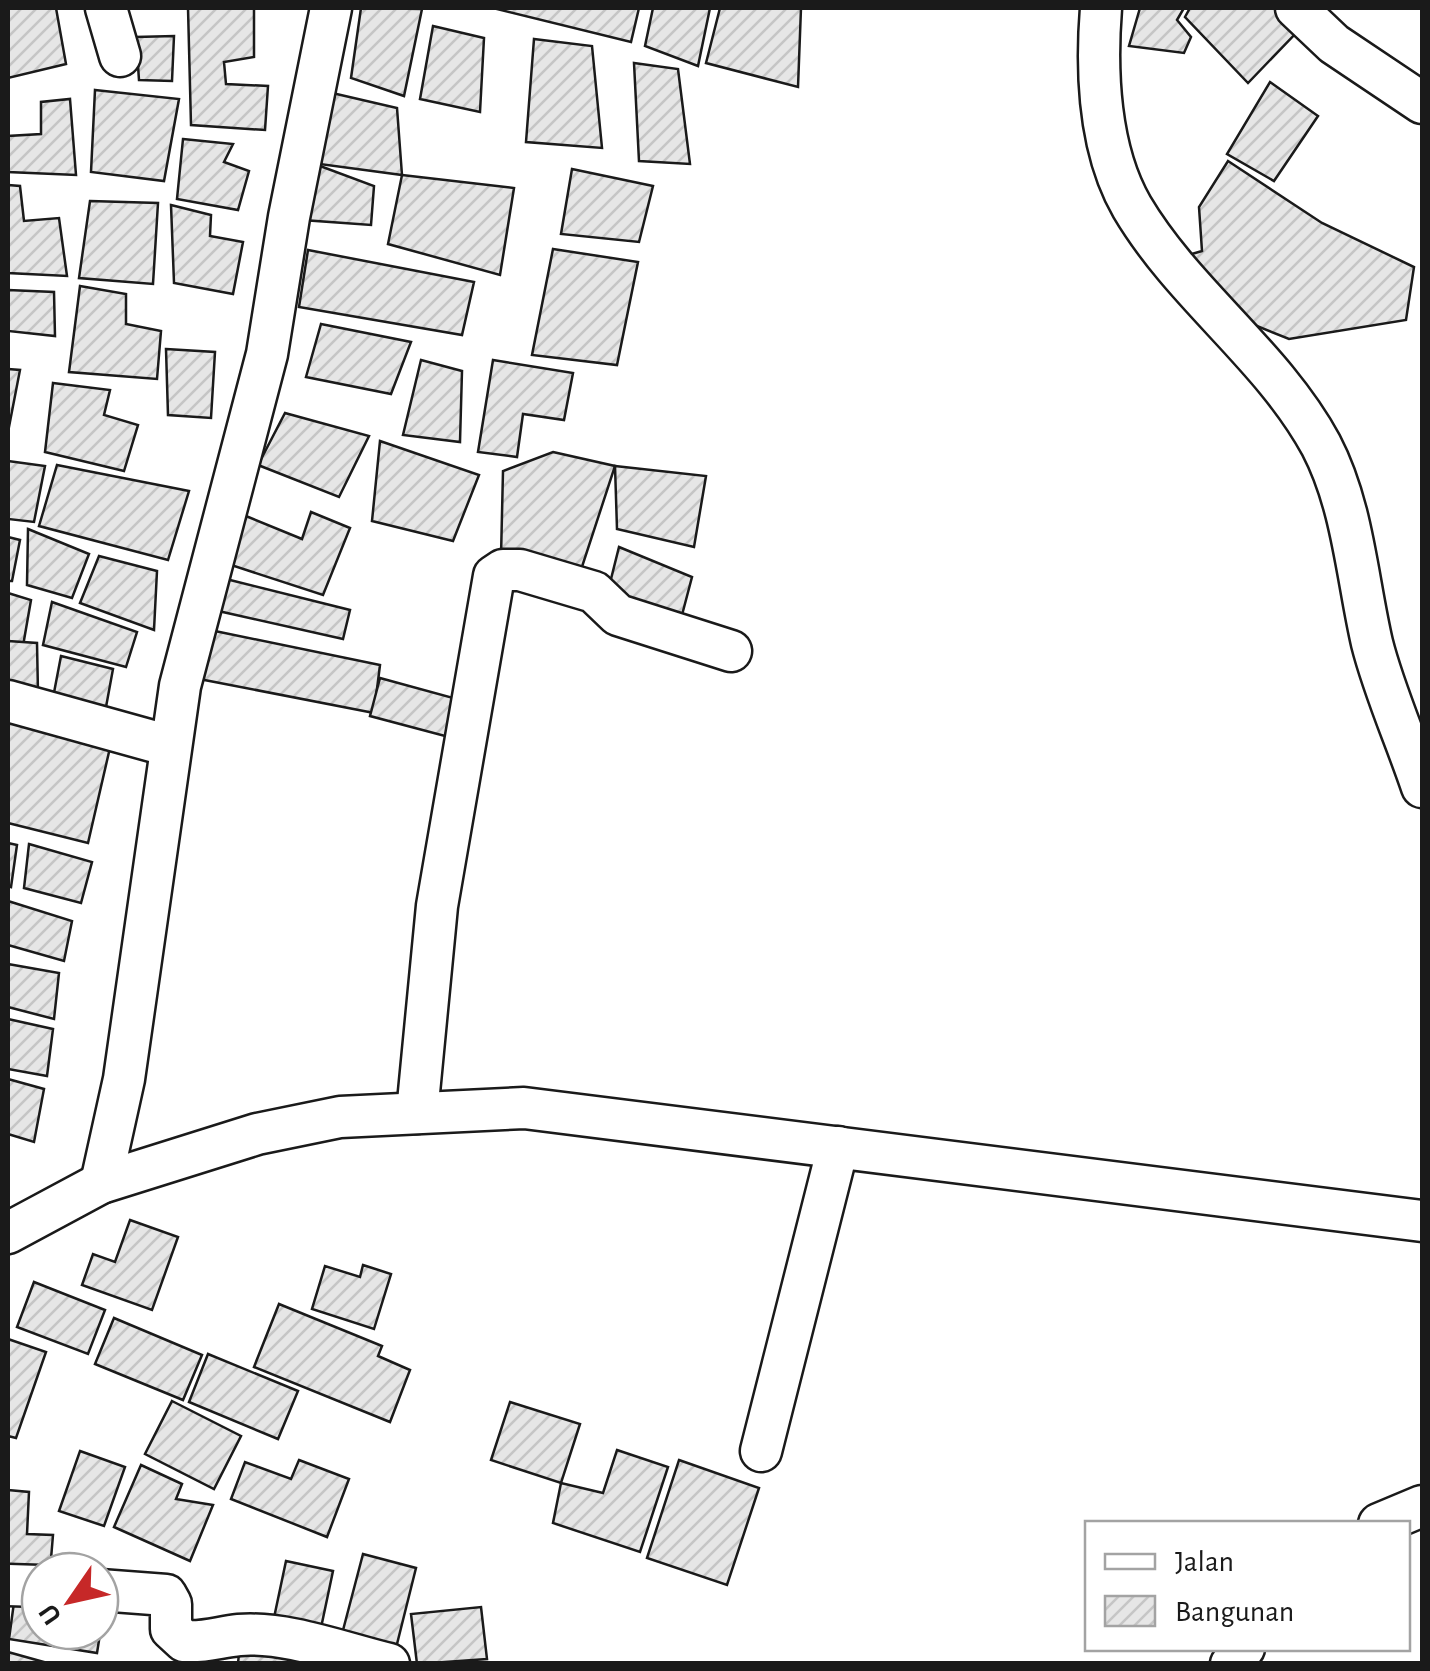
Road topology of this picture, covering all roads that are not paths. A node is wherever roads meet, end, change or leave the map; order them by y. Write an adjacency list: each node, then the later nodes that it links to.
1 (106, 8): 5 (street)
2 (331, 8): 9 (street)
3 (1101, 8): 10 (street)
4 (1296, 8): 6 (street)
5 (120, 56)
6 (1422, 103)
7 (730, 651): 11 (street)
8 (8, 701): 9 (street)
9 (170, 746): 13 (street)
10 (1422, 786)
11 (417, 1113): 12 (street); 13 (street)
12 (838, 1146): 14 (street); 16 (street)
13 (101, 1183): 15 (street)
14 (1422, 1221)
15 (8, 1232)
16 (761, 1451)
17 (1422, 1506): 18 (street)
18 (1386, 1521)
19 (120, 1592): 20 (street)
20 (389, 1664)

